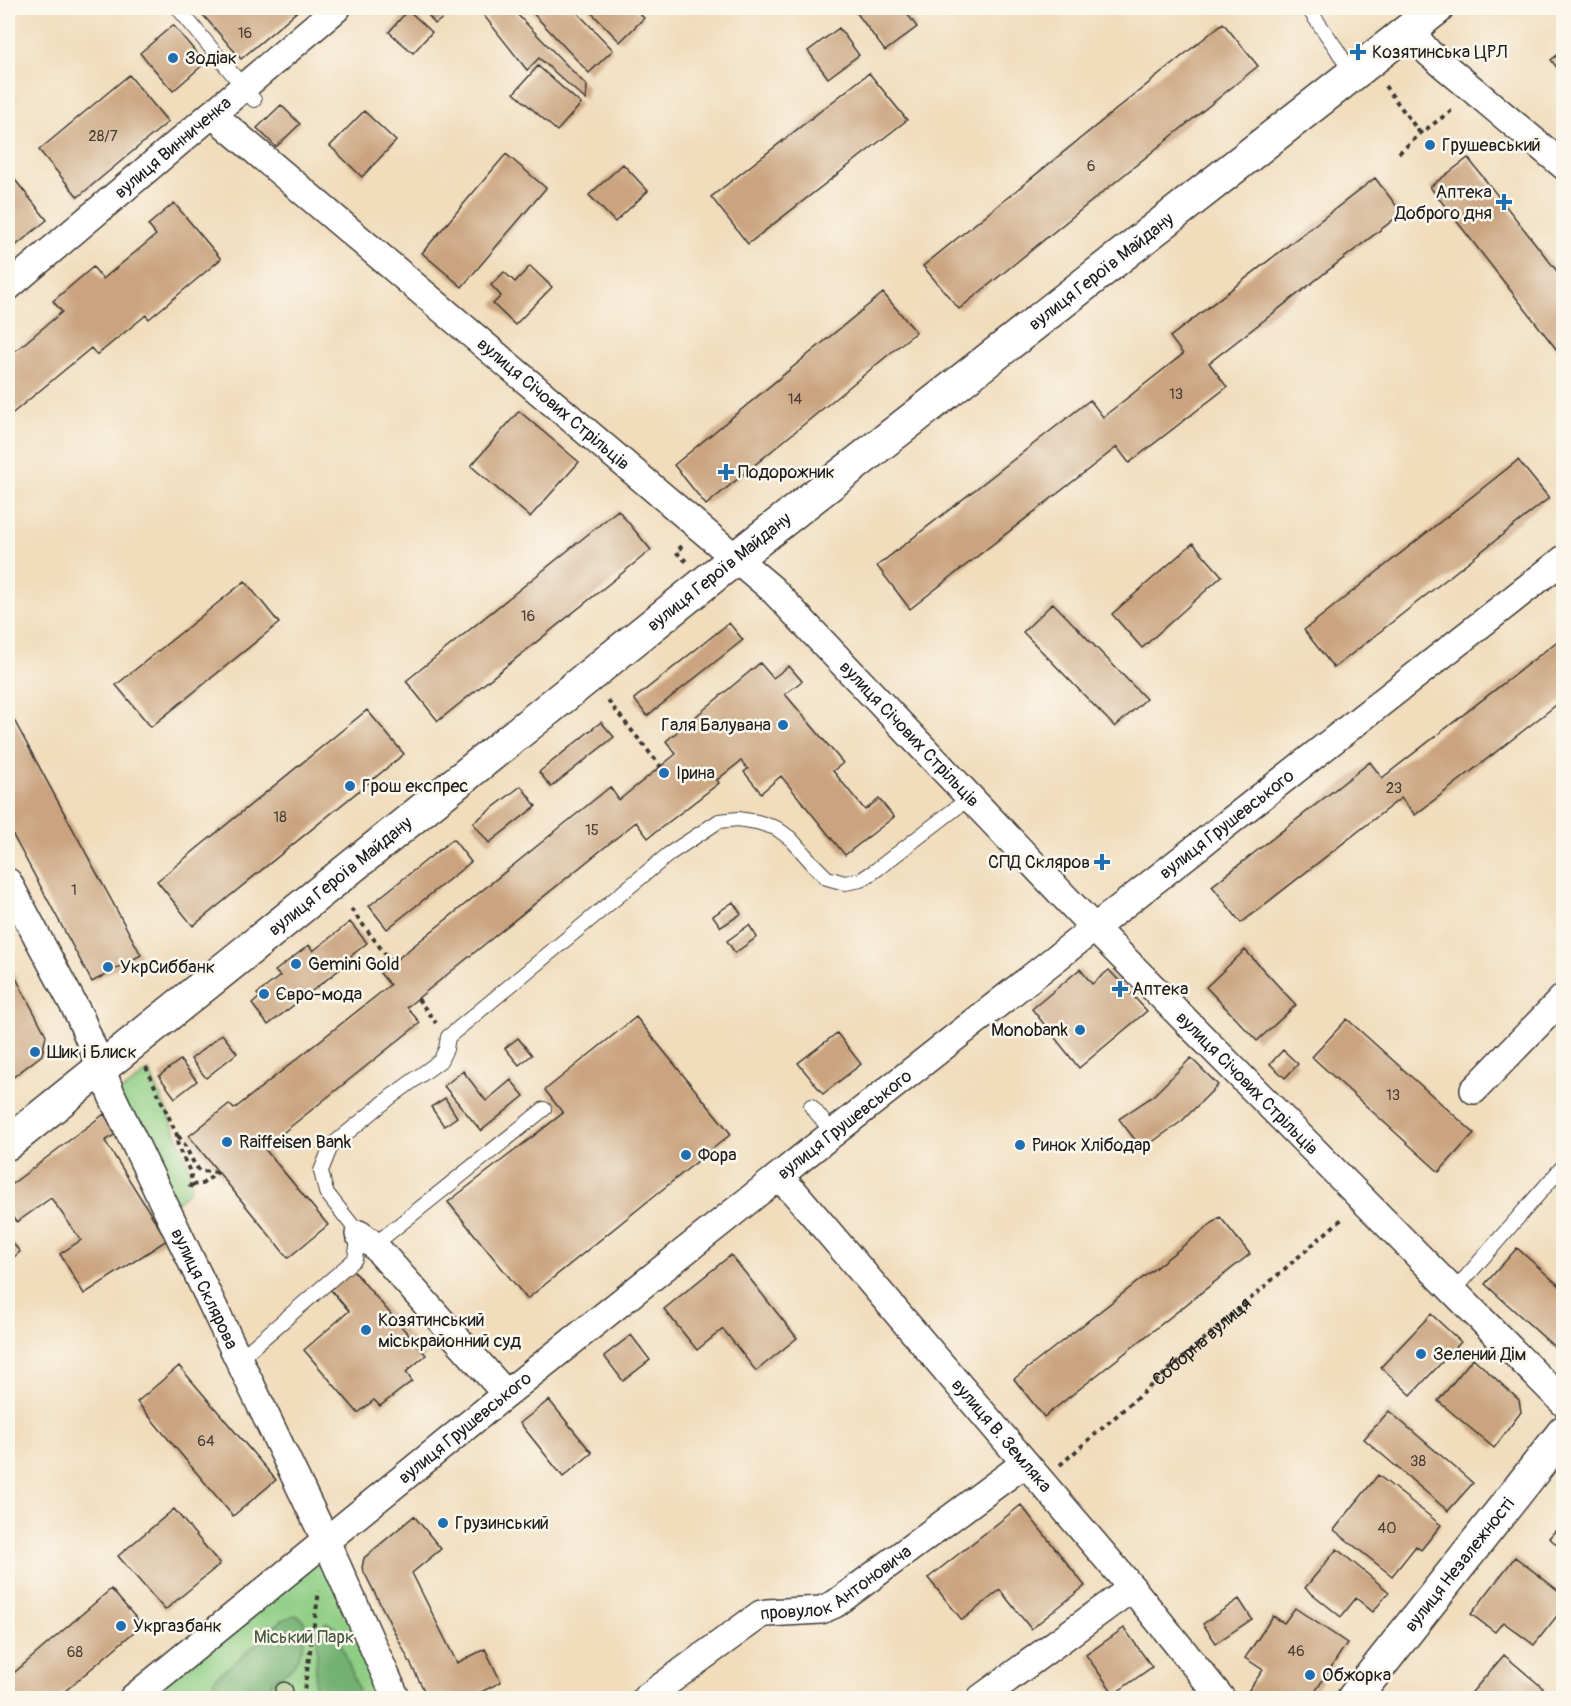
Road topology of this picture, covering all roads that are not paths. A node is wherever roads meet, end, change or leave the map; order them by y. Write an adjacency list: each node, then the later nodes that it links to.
1 (178, 8): 7 (lane)
2 (337, 8): 7 (street, вулиця Винниченка)
3 (1308, 8): 6 (lane)
4 (1437, 8): 5 (street, вулиця Героїв Майдану)
5 (1409, 30): 6 (street, вулиця Героїв Майдану); 9 (street)
6 (1352, 74): 11 (street, вулиця Героїв Майдану)
7 (249, 93): 8 (street, вулиця Винниченка)
8 (212, 114): 10 (street, вулиця Винниченка); 11 (street, вулиця Січових Стрільців)
9 (1563, 166)
10 (8, 287)
11 (736, 559): 13 (street, вулиця Січових Стрільців); 17 (street, вулиця Героїв Майдану)
12 (1563, 559): 15 (street, вулиця Грушевського)
13 (969, 798): 15 (street, вулиця Січових Стрільців); 25 (lane)
14 (8, 882): 17 (street, вулиця Склярова)
15 (1095, 928): 21 (street, вулиця Грушевського); 26 (street, вулиця Січових Стрільців)
16 (1563, 997): 18 (street)
17 (100, 1068): 22 (street, вулиця Героїв Майдану); 27 (street, вулиця Склярова)
18 (1474, 1090)
19 (811, 1106): 21 (lane)
20 (544, 1109): 25 (lane)
21 (833, 1133): 24 (street, вулиця Грушевського)
22 (8, 1143)
23 (1563, 1165): 26 (lane)
24 (778, 1177): 28 (street, вулиця Грушевського); 31 (street, вулиця В. Земляка)
25 (367, 1239): 27 (lane); 28 (street)
26 (1453, 1292): 29 (street, вулиця Січових Стрільців)
27 (239, 1359): 32 (street, вулиця Склярова)
28 (506, 1394): 32 (street, вулиця Грушевського)
29 (1563, 1403)
30 (1563, 1432): 39 (street, вулиця Незалежності)
31 (1033, 1472): 33 (street, вулиця В. Земляка); 36 (street, провулок Антоновича)
32 (326, 1541): 34 (street, вулиця Грушевського); 35 (street, вулиця Склярова)
33 (1132, 1588): 37 (street); 38 (street, вулиця В. Земляка)
34 (133, 1698)
35 (396, 1698)
36 (646, 1698)
37 (981, 1698)
38 (1221, 1698)
39 (1354, 1698)

